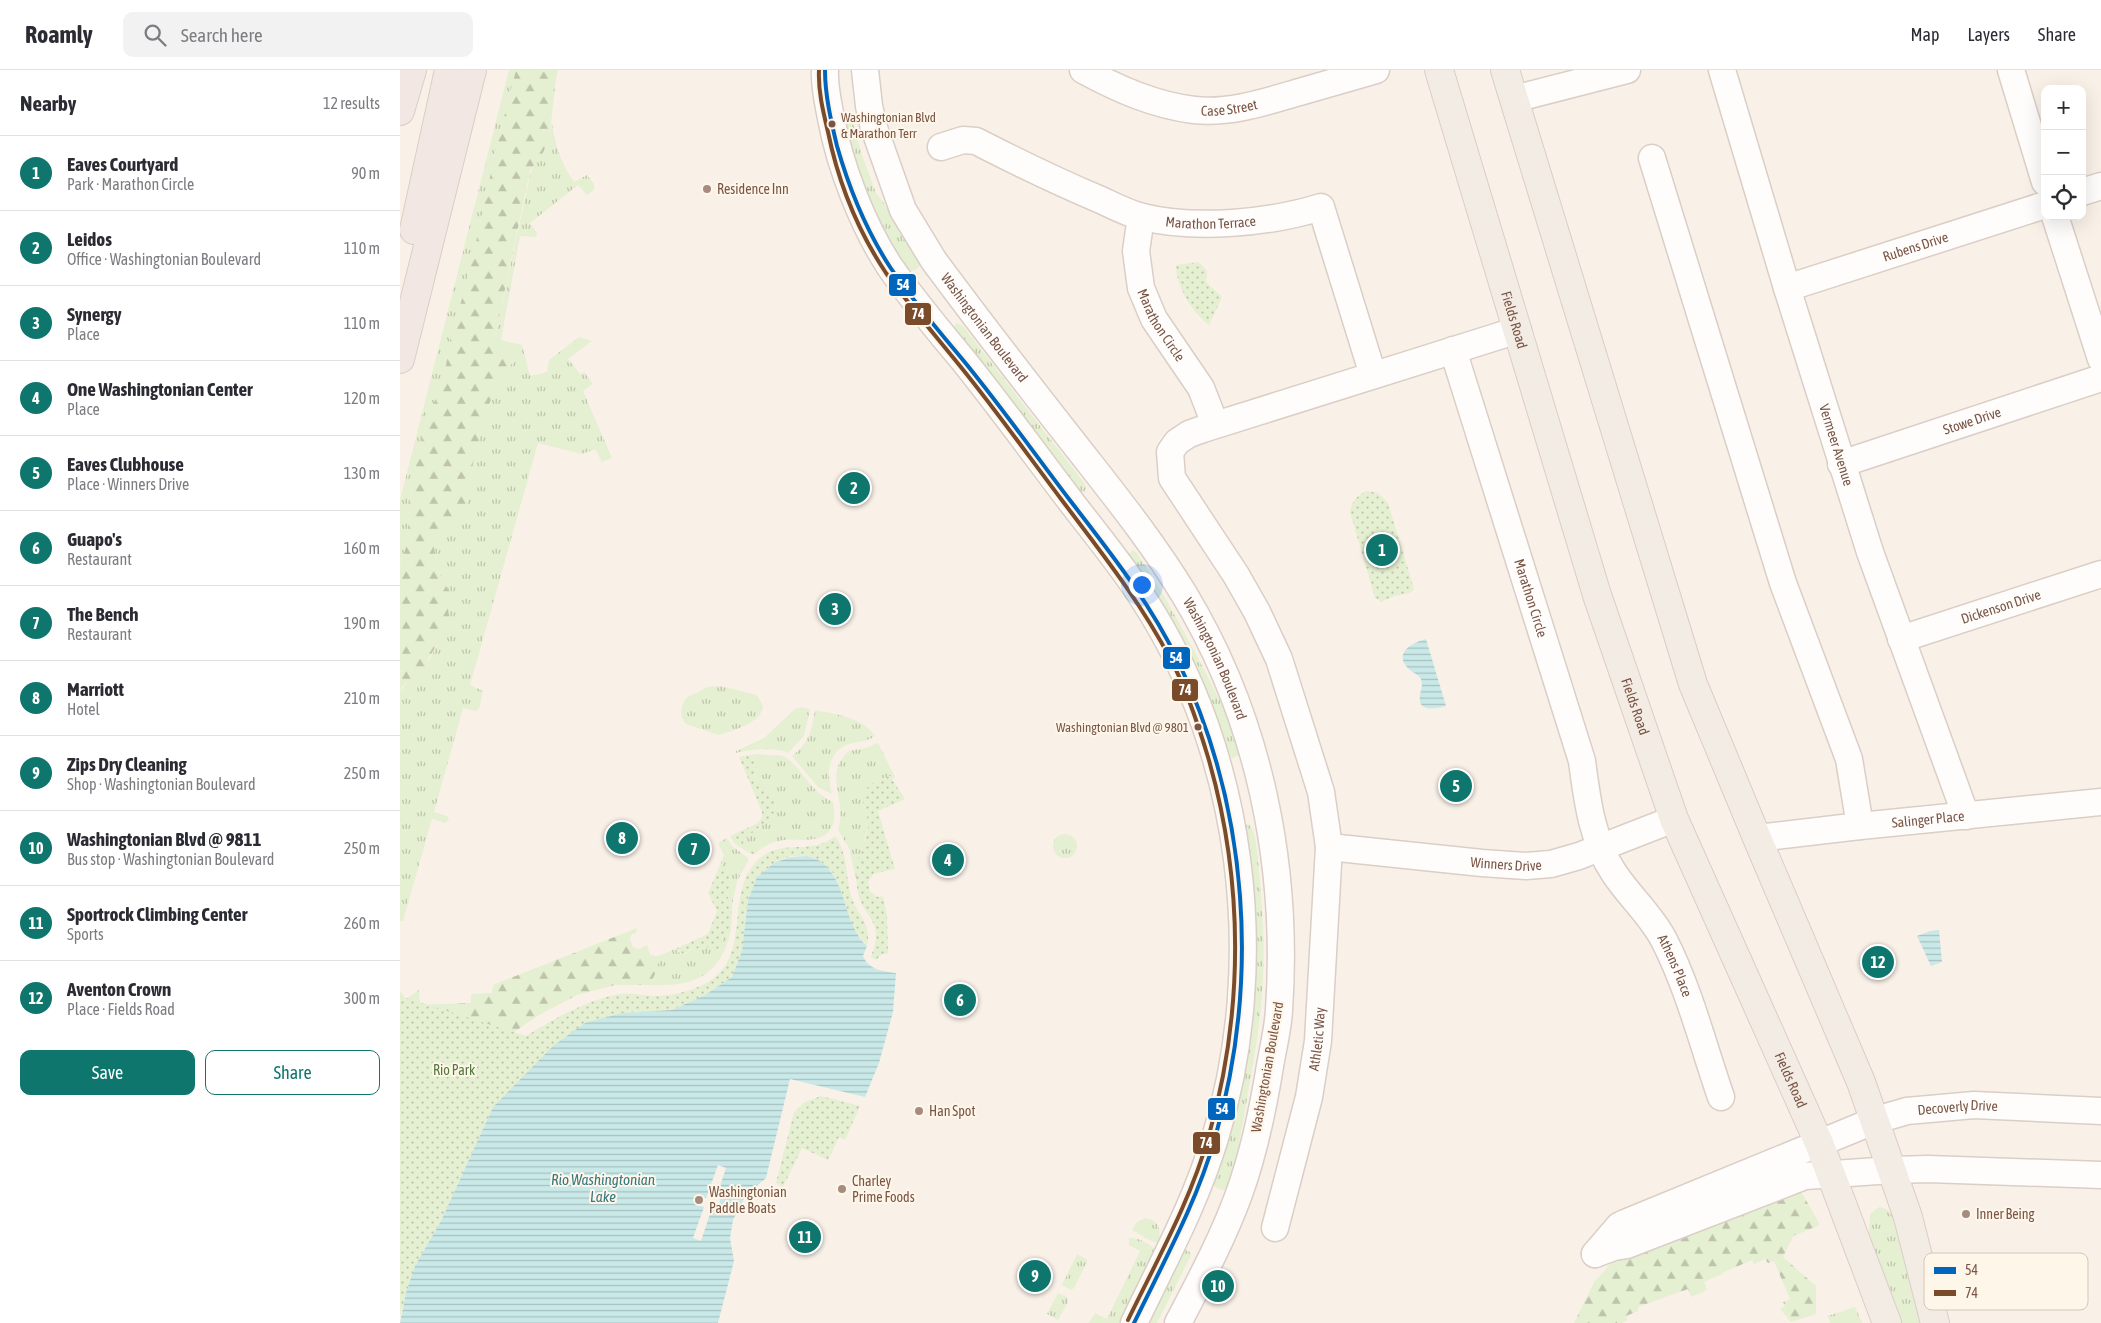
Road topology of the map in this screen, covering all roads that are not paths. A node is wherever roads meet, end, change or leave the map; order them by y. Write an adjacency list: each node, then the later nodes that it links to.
1 (412, 70): 14 (highway)
2 (449, 70): 24 (highway)
3 (472, 70): 29 (highway)
4 (825, 70): 26 (street)
5 (865, 70): 25 (street, Washingtonian Boulevard)
6 (1084, 70): 7 (street, Case Street)
7 (1376, 70)
8 (1439, 70): 27 (main road, Fields Road)
9 (1505, 70): 13 (main road)
10 (1627, 70): 13 (street)
11 (1722, 70): 23 (street, Vermeer Avenue)
12 (2011, 70): 17 (street)
13 (1514, 99): 45 (main road)
14 (400, 111)
15 (941, 147): 21 (street, Marathon Terrace)
16 (1652, 158): 44 (street)
17 (2043, 175)
18 (2101, 186): 19 (street)
19 (2086, 191)
20 (2041, 206): 23 (street, Rubens Drive)
21 (1141, 217): 31 (street, Marathon Terrace); 33 (street, Marathon Circle)
22 (2056, 220): 30 (street)
23 (1787, 288): 34 (street, Vermeer Avenue)
24 (400, 295)
25 (961, 297): 26 (street); 35 (street, Washingtonian Boulevard)
26 (931, 320): 36 (street)
27 (1518, 330): 28 (street); 43 (main road, Fields Road)
28 (1453, 350): 31 (street); 47 (street, Marathon Circle)
29 (400, 359)
30 (2101, 359)
31 (1373, 375): 33 (street)
32 (2101, 378): 34 (street, Stowe Drive)
33 (1215, 424): 46 (street)
34 (1841, 464): 38 (street, Vermeer Avenue)
35 (1128, 513): 36 (street); 39 (street, Washingtonian Boulevard)
36 (1097, 536): 40 (street)
37 (2101, 574): 38 (street, Dickenson Drive)
38 (1901, 639): 42 (street, Vermeer Avenue)
39 (1263, 790): 40 (street); 57 (street, Washingtonian Boulevard)
40 (1226, 800): 55 (street)
41 (2101, 802): 42 (street, Salinger Place)
42 (1966, 816): 44 (street, Salinger Place)
43 (1674, 819): 47 (street, Winners Drive); 51 (main road, Fields Road)
44 (1860, 826): 45 (street, Salinger Place)
45 (1756, 838): 50 (main road)
46 (1330, 847): 47 (street, Winners Drive); 56 (street, Athletic Way)
47 (1601, 848): 48 (street, Athens Place)
48 (1721, 1097)
49 (2101, 1110): 50 (street, Decoverly Drive)
50 (1876, 1120): 51 (street, Decoverly Drive); 52 (main road)
51 (1819, 1143): 53 (main road, Fields Road); 53 (street, Decoverly Drive)
52 (1892, 1170): 53 (street); 54 (street); 58 (main road)
53 (1831, 1173): 62 (main road, Fields Road)
54 (2101, 1176)
55 (1185, 1217): 57 (street); 60 (street)
56 (1275, 1228)
57 (1222, 1234): 61 (street, Washingtonian Boulevard)
58 (1924, 1280)
59 (1932, 1310): 63 (main road)
60 (1134, 1323)
61 (1178, 1323)
62 (1887, 1323)
63 (1935, 1323)

